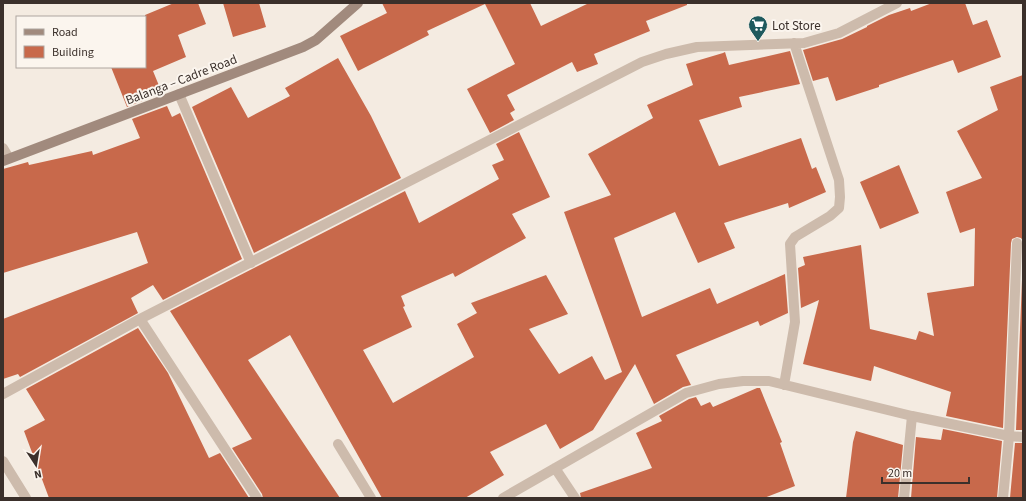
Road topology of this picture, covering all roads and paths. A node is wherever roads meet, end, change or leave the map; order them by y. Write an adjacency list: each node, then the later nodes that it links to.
1 (358, 3): 4 (street, Balanga – Cadre Road)
2 (897, 3): 3 (street)
3 (794, 43): 8 (street); 10 (street)
4 (179, 94): 6 (street, Balanga – Cadre Road); 8 (street)
5 (3, 148): 6 (street)
6 (6, 159)
7 (1016, 243): 13 (street)
8 (251, 263): 9 (street)
9 (140, 319): 11 (street); 19 (street)
10 (784, 385): 12 (street); 17 (street)
11 (3, 394)
12 (912, 416): 13 (street); 23 (street)
13 (1009, 436): 14 (street); 24 (street)
14 (1023, 437)
15 (338, 444): 20 (street)
16 (3, 461): 18 (street)
17 (555, 468): 21 (street); 22 (street)
18 (26, 498)
19 (257, 498)
20 (371, 498)
21 (503, 498)
22 (575, 498)
23 (904, 498)
24 (1003, 498)

